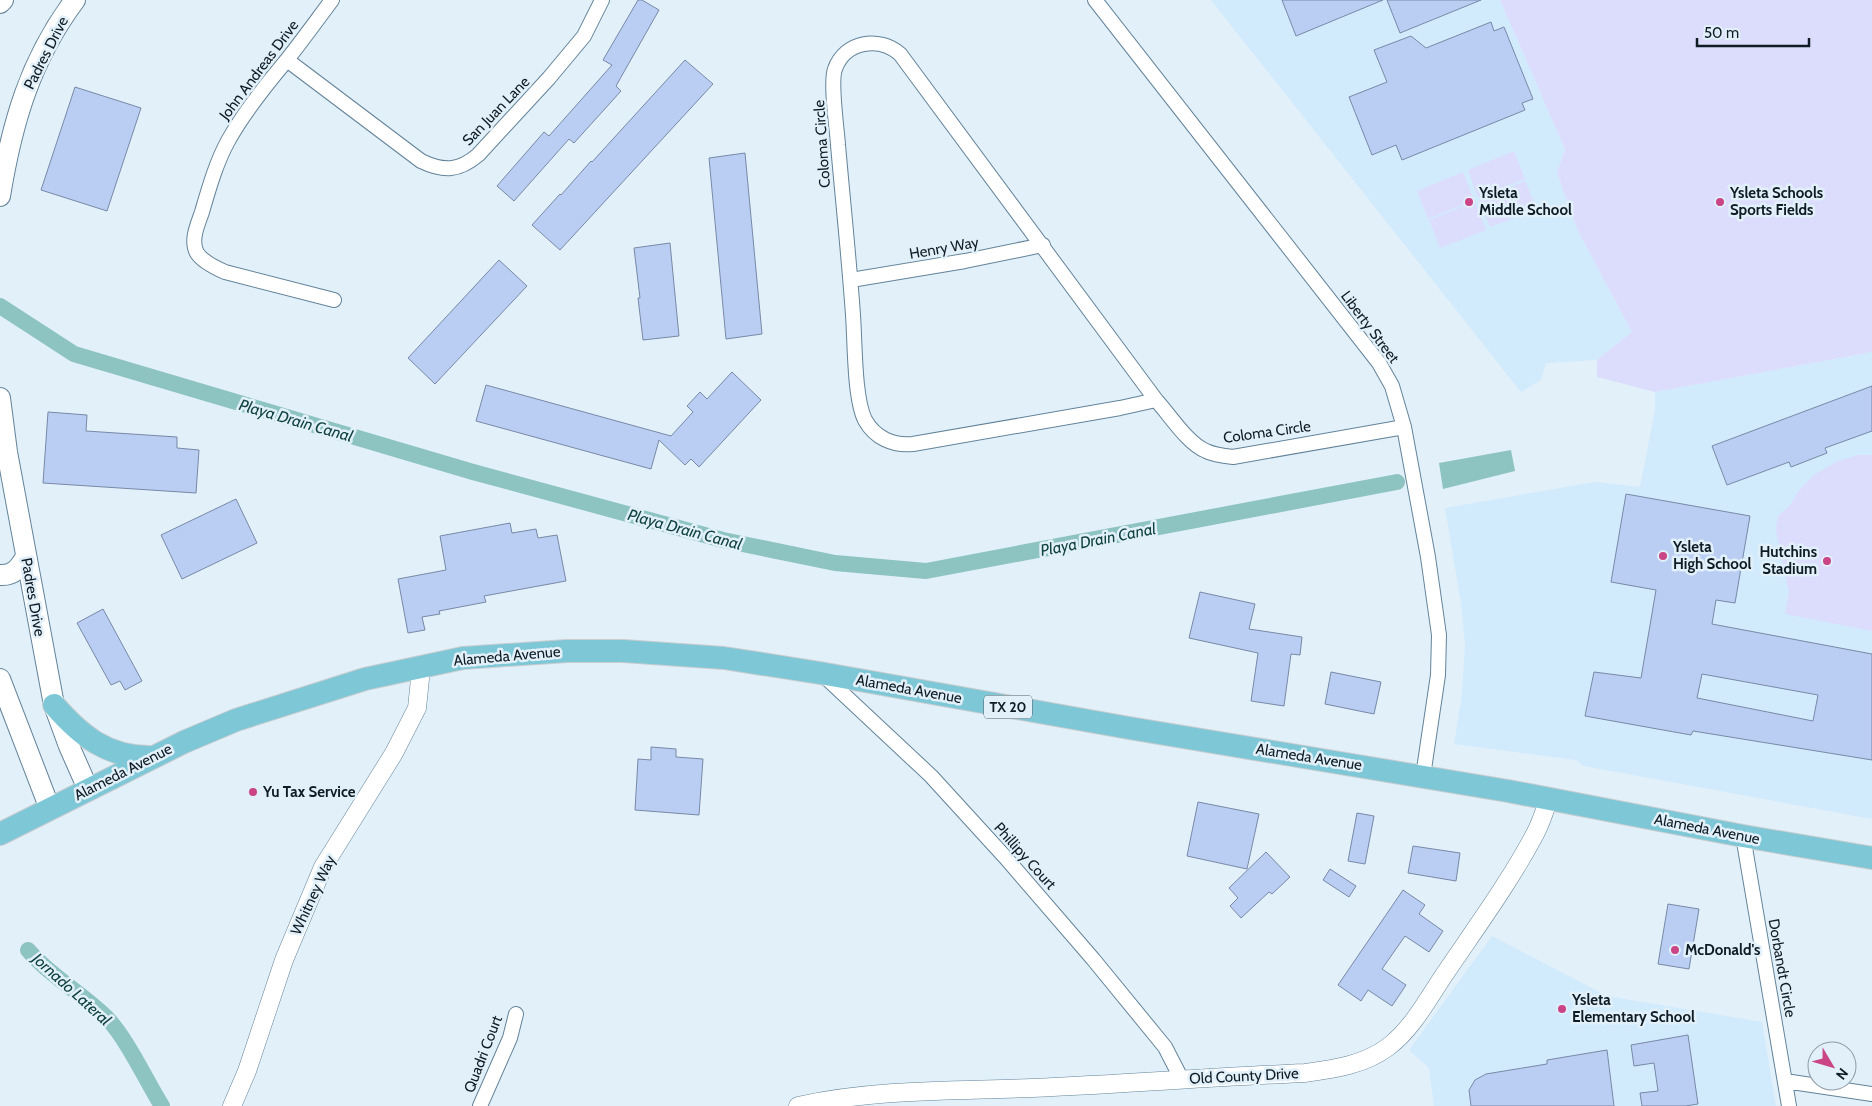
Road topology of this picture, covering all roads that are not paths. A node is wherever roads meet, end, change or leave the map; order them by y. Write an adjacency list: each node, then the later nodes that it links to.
1 (3, 0): 6 (main road)
2 (75, 0): 8 (main road, Padres Drive)
3 (332, 0): 7 (street, John Andreas Drive)
4 (602, 0): 7 (street, San Juan Lane)
5 (1094, 0): 14 (street, Liberty Street)
6 (0, 3)
7 (287, 60): 11 (street, John Andreas Drive)
8 (0, 196)
9 (1043, 245): 10 (street, Henry Way); 10 (street, Coloma Circle); 13 (street, Coloma Circle)
10 (850, 280): 13 (street, Coloma Circle)
11 (334, 300)
12 (0, 398): 15 (main road, Padres Drive)
13 (1156, 400): 14 (street, Coloma Circle)
14 (1404, 427): 22 (street, Liberty Street)
15 (26, 557): 16 (main road); 20 (main road, Padres Drive)
16 (0, 575)
17 (418, 667): 18 (main road, Alameda Avenue / TX 20); 21 (main road, Alameda Avenue / TX 20); 33 (street, Whitney Way)
18 (820, 673): 22 (main road, Alameda Avenue / TX 20); 30 (street, Phillipy Court)
19 (0, 678): 25 (main road)
20 (54, 705): 21 (main road); 23 (main road, Padres Drive)
21 (153, 757): 23 (main road, Alameda Avenue / TX 20)
22 (1423, 776): 24 (main road, Alameda Avenue / TX 20)
23 (88, 789): 25 (main road, Alameda Avenue / TX 20)
24 (1549, 798): 27 (main road, Alameda Avenue / TX 20); 30 (street, Old County Drive)
25 (50, 809): 26 (main road, Alameda Avenue / TX 20)
26 (0, 834)
27 (1743, 836): 28 (main road, Alameda Avenue / TX 20); 31 (street, Dorbandt Circle)
28 (1872, 858)
29 (516, 1014): 34 (street, Quadri Court)
30 (1182, 1080): 35 (street, Old County Drive)
31 (1785, 1081): 32 (street); 36 (street, Dorbandt Circle)
32 (1872, 1094)
33 (232, 1106)
34 (480, 1106)
35 (798, 1106)
36 (1789, 1106)

